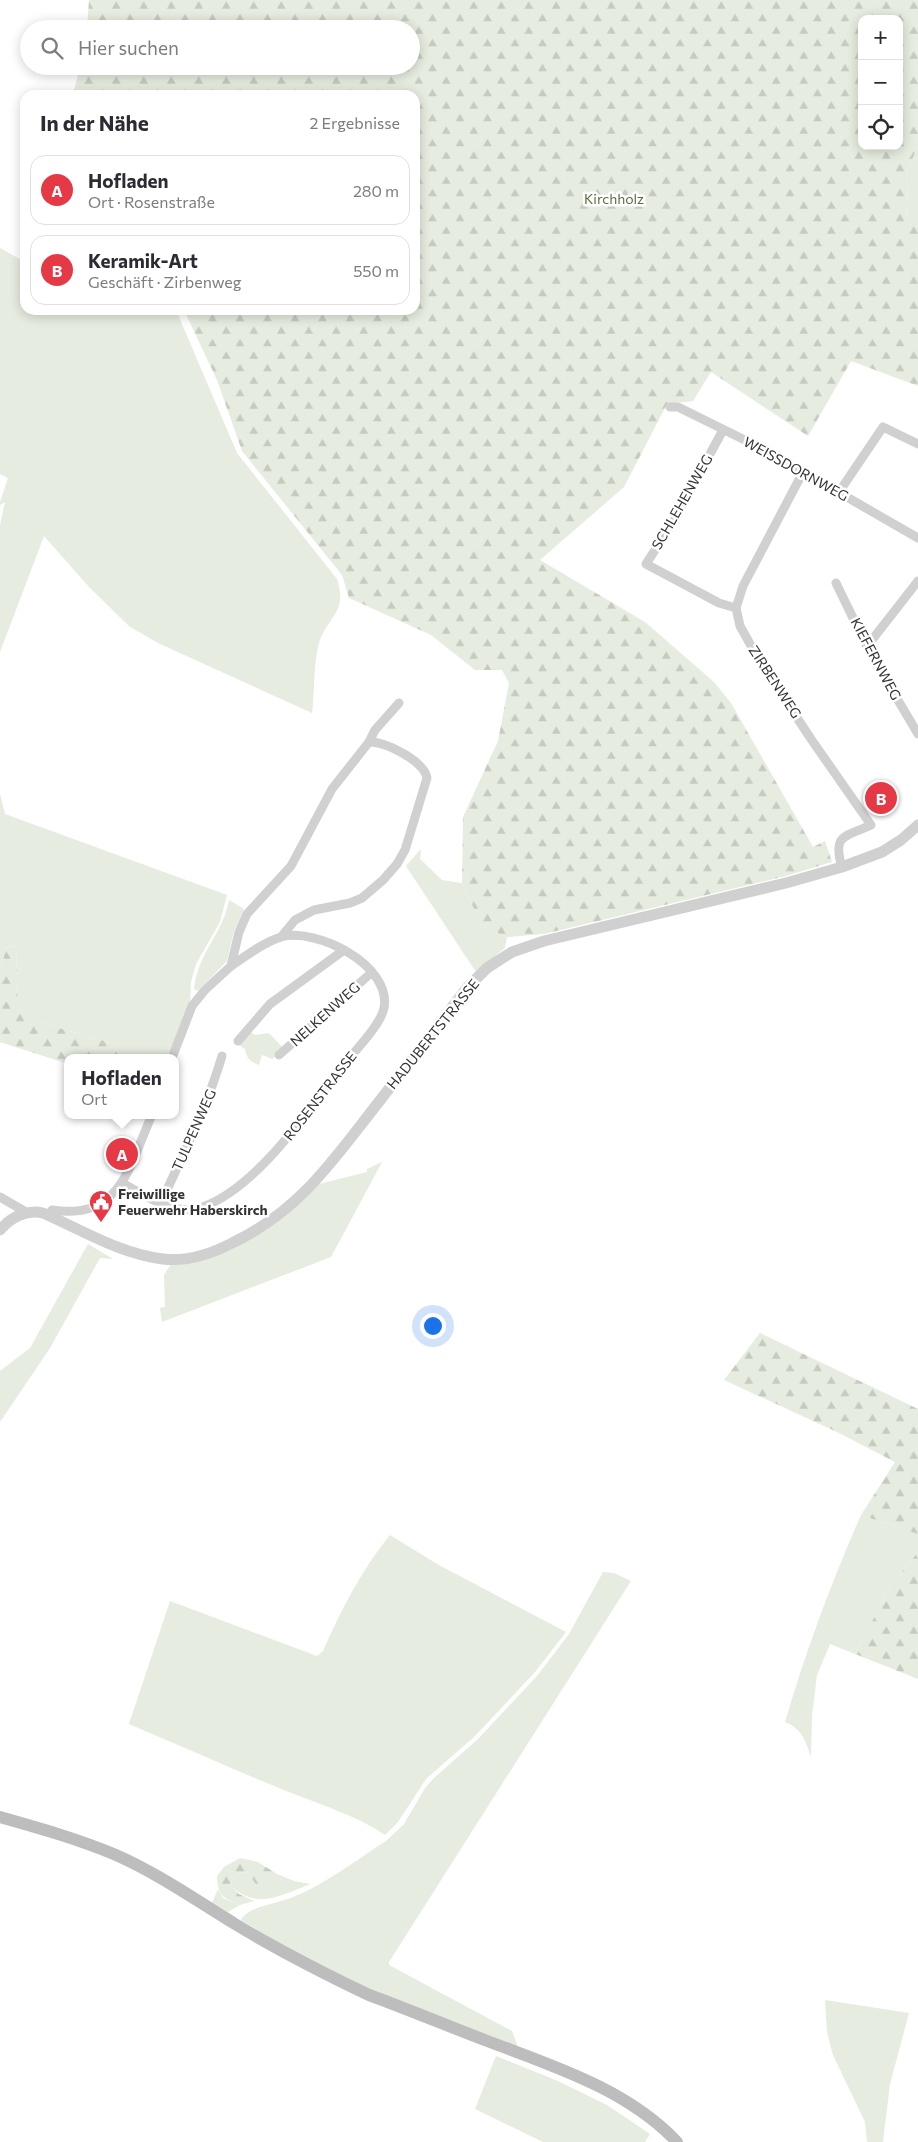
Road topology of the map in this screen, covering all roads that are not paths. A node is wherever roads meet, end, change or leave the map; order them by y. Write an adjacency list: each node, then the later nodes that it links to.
1 (670, 407): 2 (street, WEISSDORNWEG)
2 (723, 430): 4 (street, WEISSDORNWEG); 9 (street, SCHLEHENWEG)
3 (918, 444): 5 (street)
4 (803, 472): 5 (street, WEISSDORNWEG); 9 (street)
5 (839, 492): 6 (street, WEISSDORNWEG)
6 (918, 538)
7 (918, 581): 10 (street)
8 (836, 583): 10 (street, KIEFERNWEG)
9 (736, 608): 15 (street, ZIRBENWEG)
10 (868, 645): 12 (street, KIEFERNWEG)
11 (399, 702): 13 (street)
12 (918, 734)
13 (369, 742): 16 (street, ROSENSTRASSE); 18 (street)
14 (918, 825): 15 (street, HADUBERTSTRASSE)
15 (842, 867): 29 (street, HADUBERTSTRASSE)
16 (281, 938): 17 (street, ROSENSTRASSE); 18 (street, ROSENSTRASSE)
17 (344, 950): 19 (street, ROSENSTRASSE); 20 (street)
18 (231, 966): 21 (street, ROSENSTRASSE)
19 (371, 973): 22 (street, NELKENWEG); 27 (street, ROSENSTRASSE)
20 (238, 1041)
21 (174, 1054)
22 (279, 1055)
23 (222, 1056): 27 (street, TULPENWEG)
24 (150, 1119): 25 (street)
25 (122, 1183): 27 (street, ROSENSTRASSE); 29 (street)
26 (0, 1197): 28 (street)
27 (161, 1203)
28 (26, 1212): 29 (street, HADUBERTSTRASSE); 30 (street)
29 (49, 1215)
30 (0, 1230)
31 (0, 1816): 32 (main road)
32 (677, 2142)

